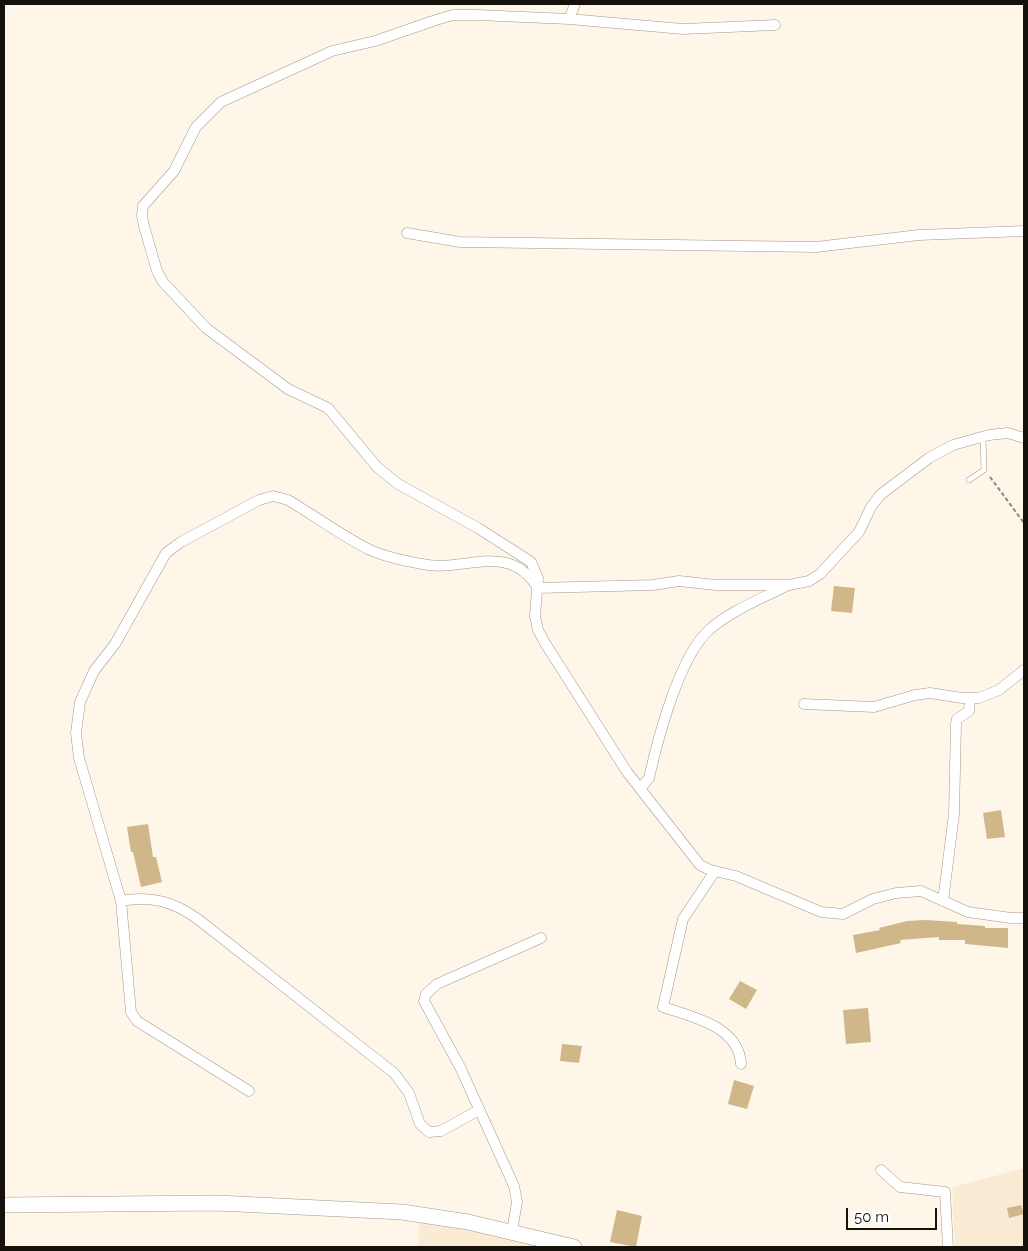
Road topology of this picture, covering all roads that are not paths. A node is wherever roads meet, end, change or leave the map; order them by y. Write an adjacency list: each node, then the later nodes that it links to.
1 (575, 4): 2 (street)
2 (569, 19): 3 (street); 10 (street)
3 (775, 25)
4 (1024, 231): 5 (street)
5 (407, 233)
6 (983, 436): 7 (street); 8 (lane); 9 (street)
7 (1024, 438)
8 (968, 480)
9 (789, 585): 10 (street); 14 (street)
10 (538, 588): 14 (street); 17 (street)
11 (1024, 670): 12 (street)
12 (970, 699): 13 (street); 16 (street)
13 (804, 704)
14 (640, 789): 15 (street)
15 (715, 872): 16 (street); 20 (street)
16 (944, 900): 18 (street)
17 (121, 901): 21 (street); 22 (street)
18 (1024, 918)
19 (541, 938): 22 (street)
20 (741, 1064)
21 (249, 1090)
22 (479, 1110): 25 (street)
23 (881, 1170): 27 (street)
24 (4, 1205): 25 (main road)
25 (512, 1231): 26 (main road)
26 (574, 1247)
27 (948, 1247)

